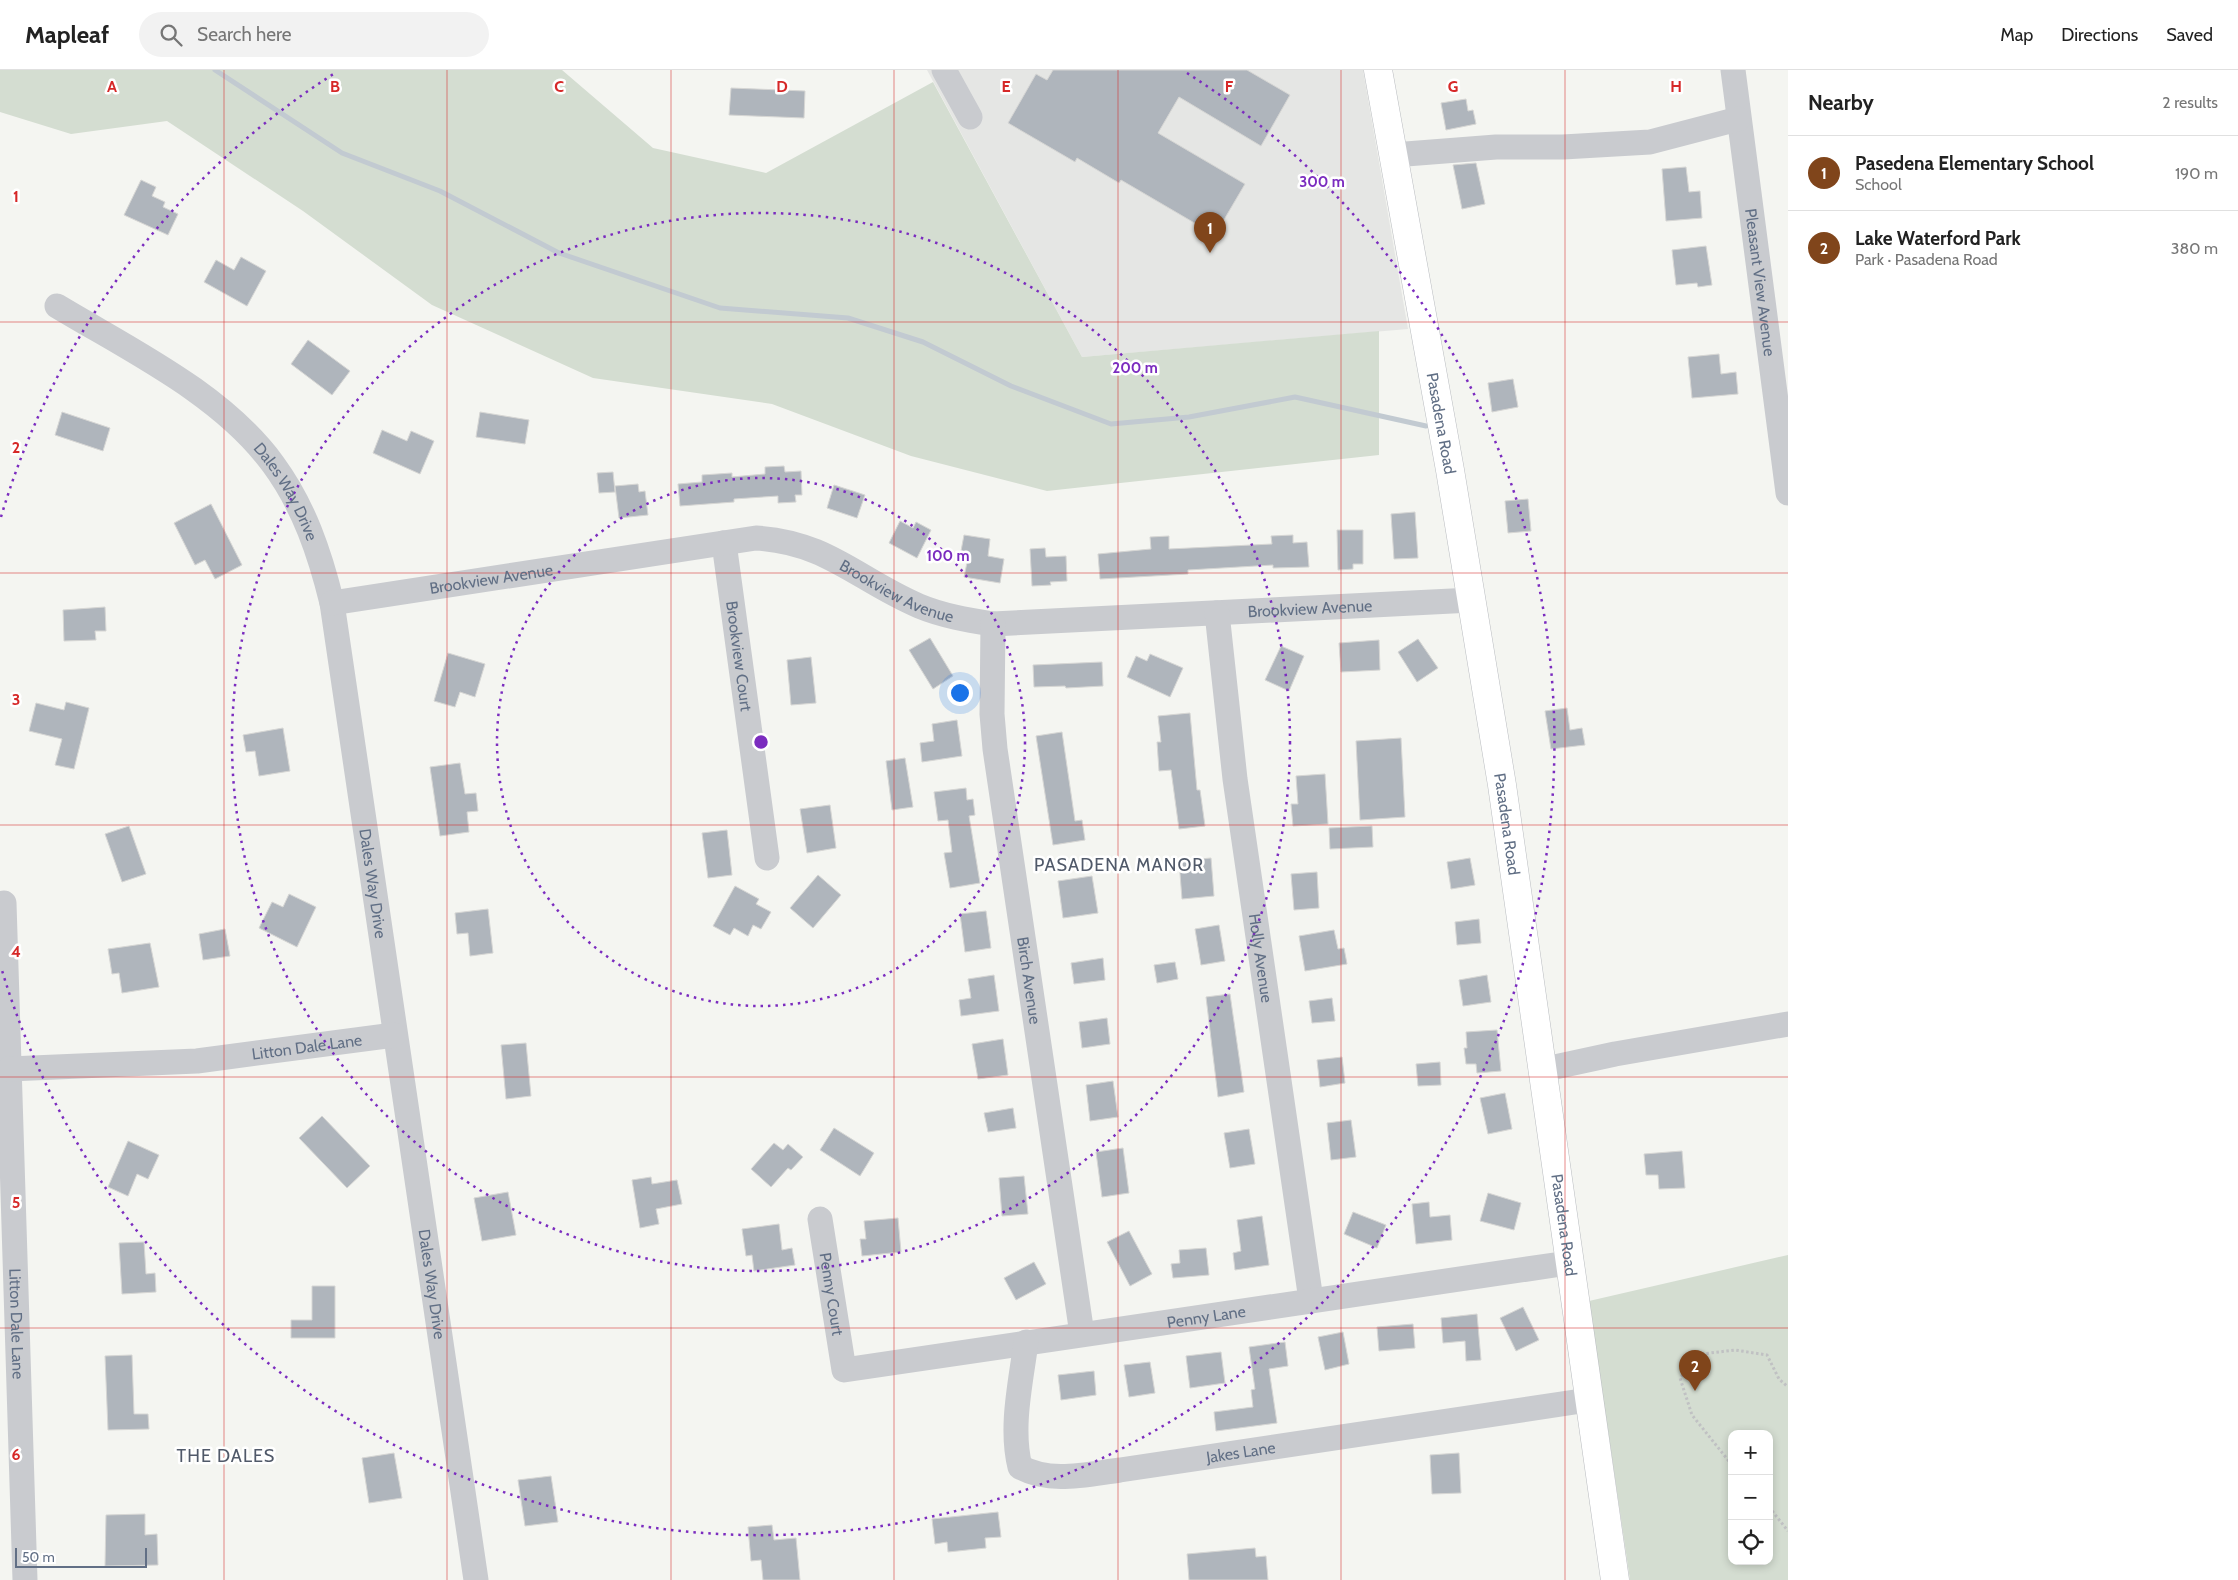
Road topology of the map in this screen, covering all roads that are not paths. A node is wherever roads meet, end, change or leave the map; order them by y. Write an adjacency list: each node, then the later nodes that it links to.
1 (944, 70): 4 (street)
2 (1378, 70): 6 (main road, Pasadena Road)
3 (1732, 70): 5 (street, Pleasant View Avenue)
4 (970, 117)
5 (1738, 119): 6 (street); 8 (street, Pleasant View Avenue)
6 (1393, 155): 10 (main road, Pasadena Road)
7 (57, 306): 11 (street, Dales Way Drive)
8 (1788, 493)
9 (724, 543): 11 (street, Brookview Avenue); 13 (street, Brookview Avenue); 14 (street, Brookview Court)
10 (1472, 600): 12 (street, Brookview Avenue); 19 (main road, Pasadena Road)
11 (332, 603): 17 (street, Dales Way Drive)
12 (1217, 613): 13 (street, Brookview Avenue); 22 (street, Holly Avenue)
13 (993, 624): 23 (street, Birch Avenue)
14 (767, 858)
15 (4, 902): 18 (street, Litton Dale Lane)
16 (1788, 1024): 19 (street)
17 (394, 1035): 18 (street, Litton Dale Lane); 28 (street, Dales Way Drive)
18 (9, 1069): 27 (street, Litton Dale Lane)
19 (1541, 1070): 21 (main road, Pasadena Road)
20 (820, 1219): 25 (street, Penny Court)
21 (1568, 1263): 22 (street, Penny Lane); 26 (main road, Pasadena Road)
22 (1311, 1300): 23 (street, Penny Lane)
23 (1082, 1334): 24 (street, Penny Lane)
24 (1026, 1342): 25 (street, Penny Lane); 26 (street, Jakes Lane)
25 (844, 1370)
26 (1588, 1400): 29 (main road, Pasadena Road)
27 (25, 1580)
28 (476, 1580)
29 (1615, 1580)

